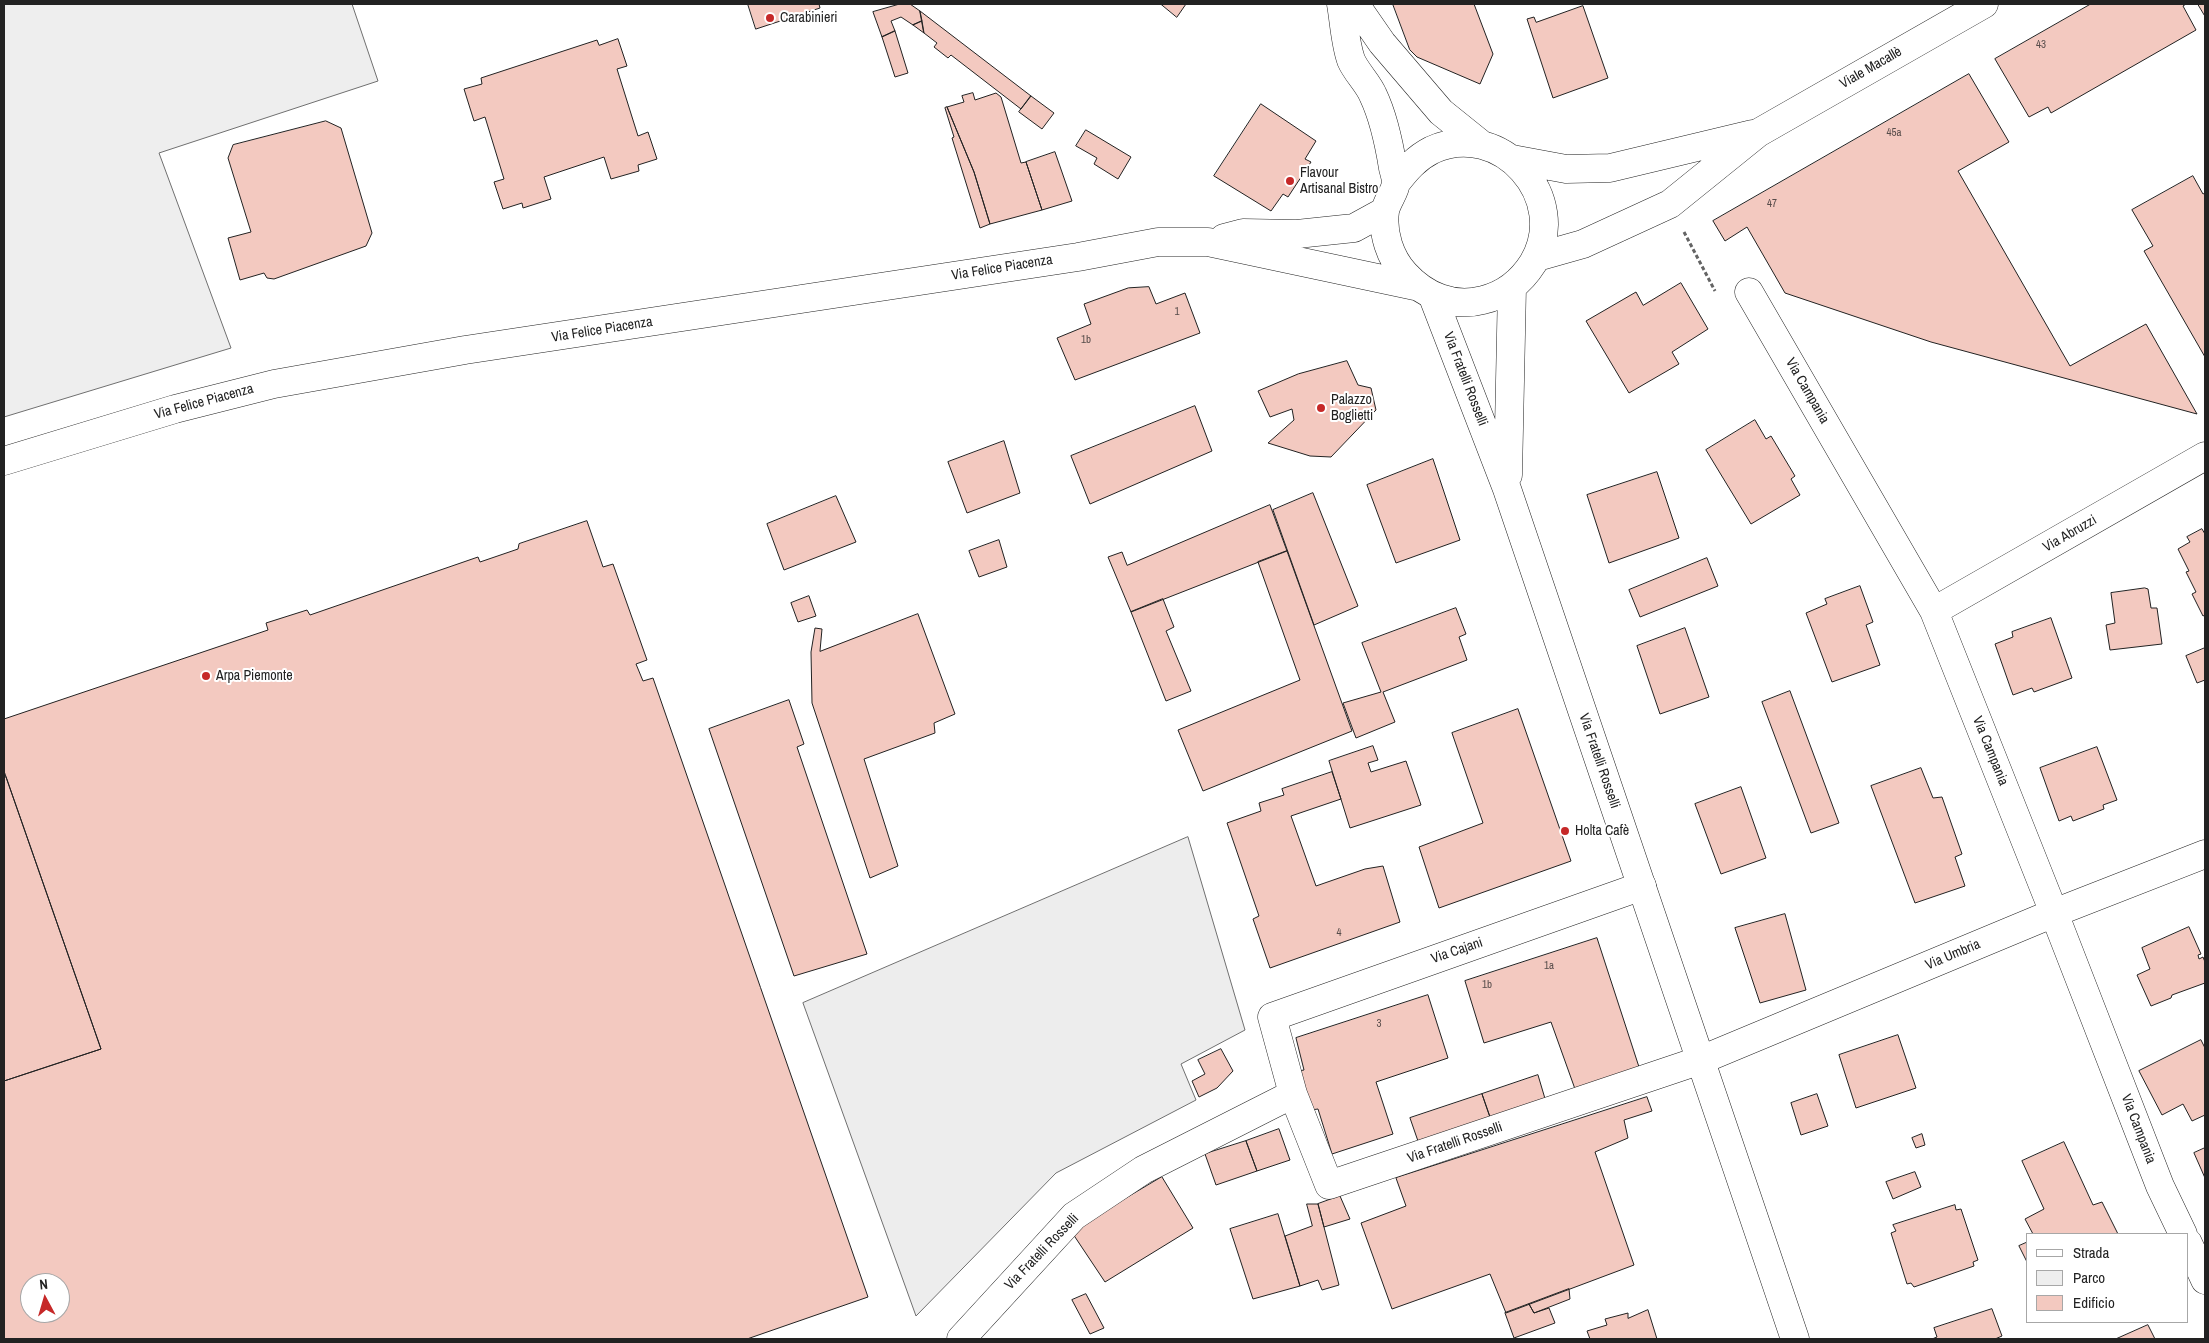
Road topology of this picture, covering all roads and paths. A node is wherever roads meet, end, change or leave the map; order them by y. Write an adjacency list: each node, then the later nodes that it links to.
1 (1341, 4): 7 (street)
2 (1355, 4): 5 (street)
3 (1984, 4): 4 (street, Viale Macallè)
4 (1758, 133): 6 (street, Viale Macallè); 8 (street, Viale Macallè)
5 (1482, 146): 6 (street); 7 (street)
6 (1512, 159): 11 (street)
7 (1396, 183): 9 (street)
8 (1670, 204): 11 (street, Viale Macallè); 14 (path)
9 (1385, 211): 10 (street, Via Felice Piacenza); 13 (street)
10 (1208, 242): 13 (street, Via Felice Piacenza); 16 (street, Via Felice Piacenza)
11 (1537, 257): 12 (street)
12 (1512, 287): 13 (street); 17 (street, Via Fratelli Rosselli)
13 (1424, 291): 17 (street, Via Fratelli Rosselli)
14 (1749, 292): 18 (street, Via Campania)
15 (2205, 456): 18 (street, Via Abruzzi)
16 (4, 461)
17 (1507, 489): 20 (street, Via Fratelli Rosselli)
18 (1934, 611): 21 (street, Via Campania)
19 (2205, 854): 21 (street, Via Umbria)
20 (1642, 886): 22 (street, Via Cajani); 23 (street, Via Fratelli Rosselli)
21 (2054, 912): 23 (street, Via Umbria); 25 (street, Via Campania)
22 (1272, 1017): 24 (street, Via Fratelli Rosselli)
23 (1701, 1060): 24 (street, Via Fratelli Rosselli); 29 (street, Via Fratelli Rosselli)
24 (1293, 1094): 28 (street, Via Fratelli Rosselli)
25 (2183, 1233)
26 (2189, 1245): 27 (street)
27 (2205, 1280)
28 (961, 1339)
29 (1795, 1339)

